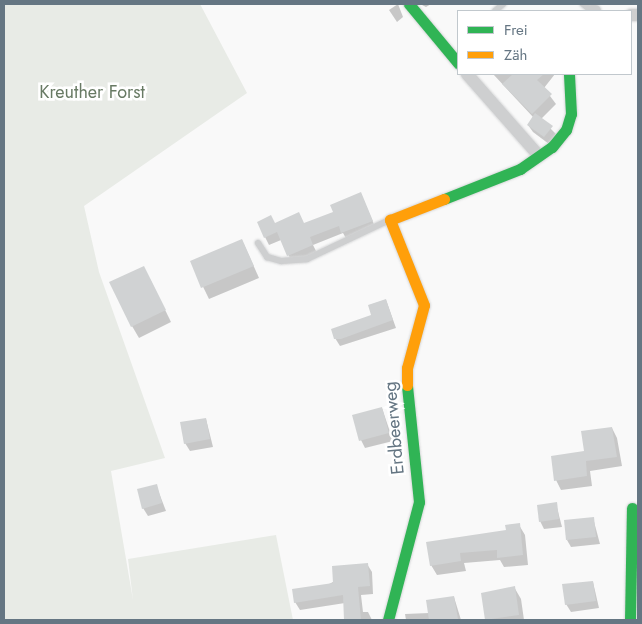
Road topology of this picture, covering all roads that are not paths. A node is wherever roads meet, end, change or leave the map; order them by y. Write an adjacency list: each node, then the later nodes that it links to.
1 (410, 4): 2 (street)
2 (457, 62)
3 (468, 75): 5 (street)
4 (569, 75): 5 (street)
5 (539, 156): 6 (street)
6 (390, 220): 7 (lane); 10 (street, Erdbeerweg)
7 (258, 243)
8 (632, 508): 9 (street)
9 (635, 562): 11 (street)
10 (388, 620)
11 (630, 620)

